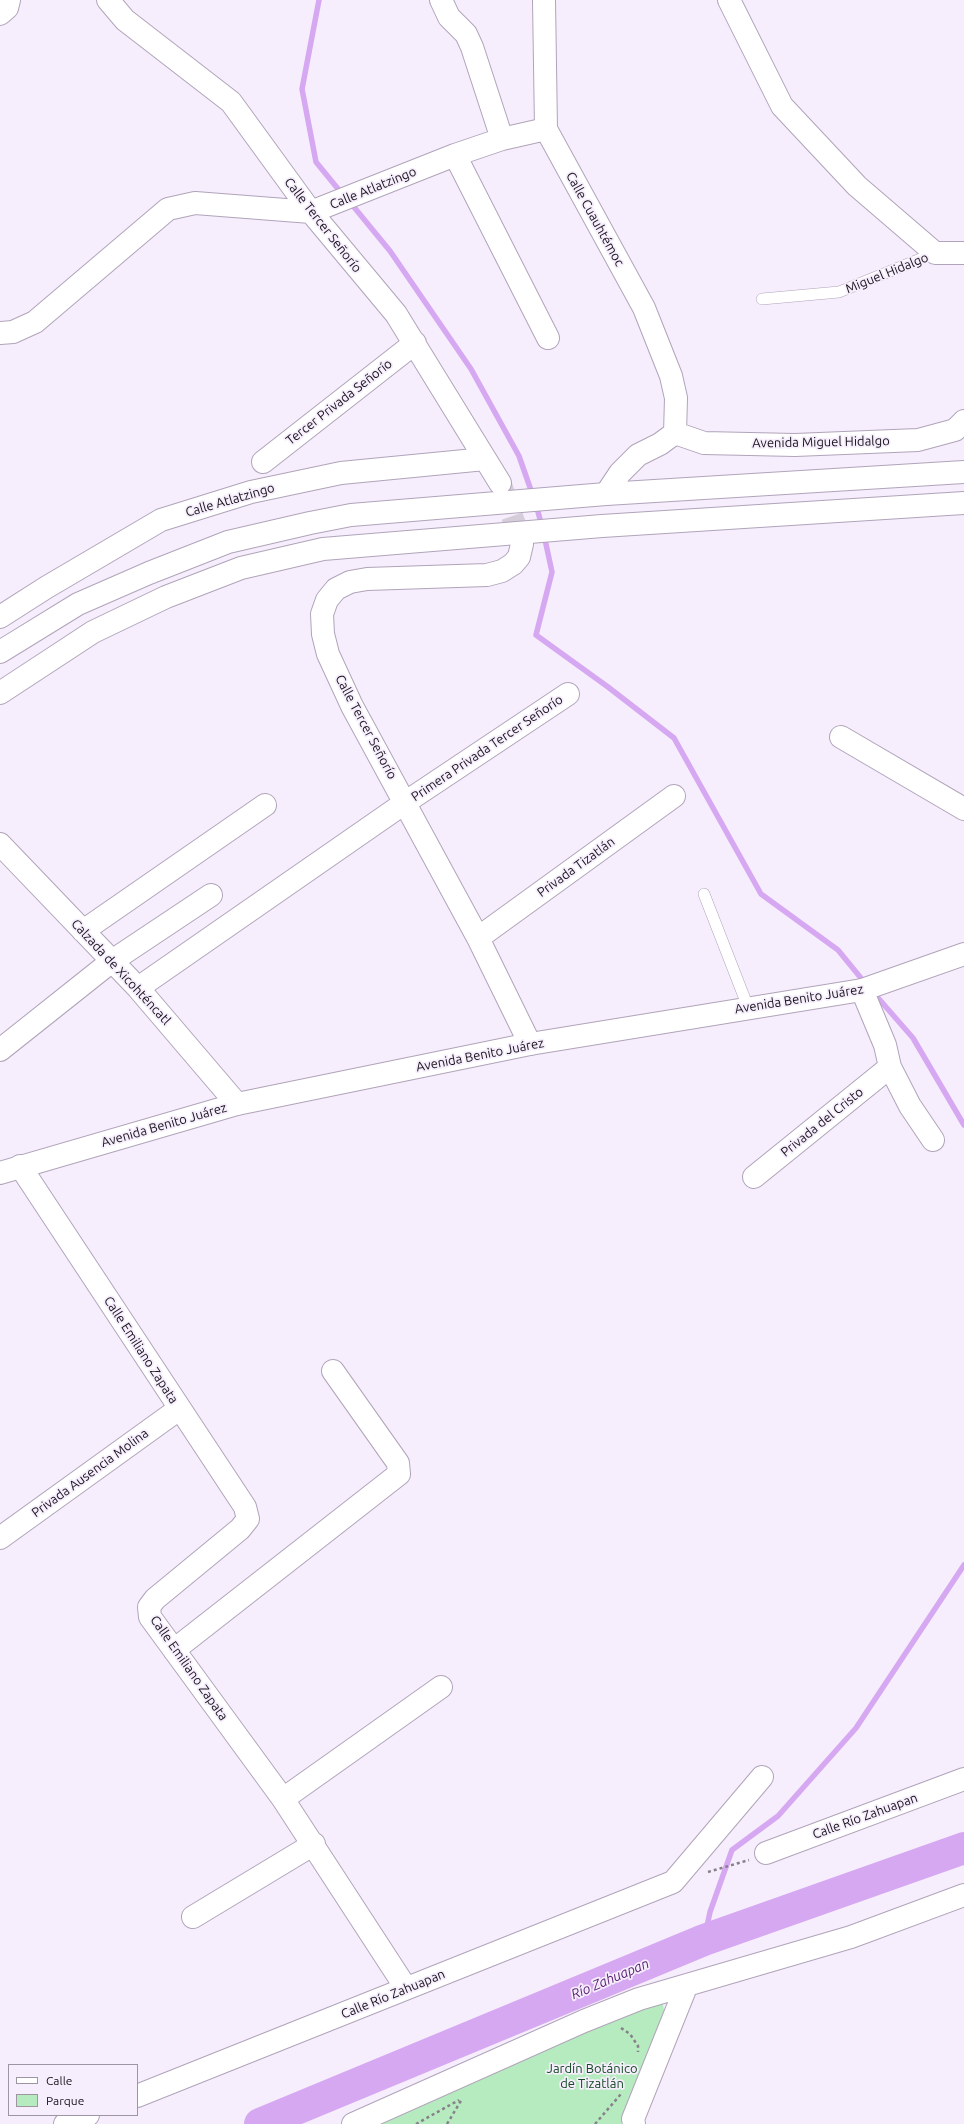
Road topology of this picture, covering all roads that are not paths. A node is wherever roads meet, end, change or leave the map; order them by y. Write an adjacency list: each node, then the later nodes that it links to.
1 (9, 0): 6 (main road)
2 (108, 0): 10 (main road, Calle Tercer Señorío)
3 (441, 0): 8 (main road)
4 (544, 0): 7 (main road, Calle Cuauhtémoc)
5 (729, 0): 11 (main road)
6 (0, 14)
7 (546, 130): 8 (main road, Calle Atlatzingo); 18 (main road, Calle Cuauhtémoc)
8 (502, 139): 9 (main road, Calle Atlatzingo)
9 (455, 155): 10 (main road, Calle Atlatzingo); 15 (main road)
10 (311, 212): 14 (main road, Calle Atlatzingo); 16 (main road, Calle Tercer Señorío)
11 (935, 253): 12 (main road, Miguel Hidalgo); 13 (lane, Miguel Hidalgo)
12 (964, 253)
13 (762, 299)
14 (0, 333)
15 (548, 338)
16 (415, 343): 19 (main road, Calle Tercer Señorío); 20 (main road, Tercer Privada Señorío)
17 (964, 421): 18 (main road, Avenida Miguel Hidalgo)
18 (675, 433): 23 (main road)
19 (485, 458): 22 (main road, Calle Tercer Señorío); 26 (main road, Calle Atlatzingo)
20 (263, 462)
21 (964, 472): 23 (main road)
22 (500, 483)
23 (606, 494): 27 (main road)
24 (964, 503): 28 (main road)
25 (522, 544): 32 (main road, Calle Tercer Señorío)
26 (0, 617)
27 (0, 652)
28 (0, 692)
29 (568, 694): 32 (main road, Primera Privada Tercer Señorío)
30 (841, 737): 34 (main road)
31 (674, 796): 39 (main road, Privada Tizatlán)
32 (406, 802): 39 (main road, Calle Tercer Señorío); 42 (main road, Primera Privada Tercer Señorío)
33 (265, 805): 38 (main road)
34 (964, 809)
35 (0, 844): 38 (main road, Calzada de Xicohténcatl)
36 (704, 894): 44 (lane)
37 (211, 895): 41 (main road)
38 (83, 931): 41 (main road, Calzada de Xicohténcatl)
39 (478, 938): 45 (main road, Calle Tercer Señorío)
40 (964, 954): 43 (main road, Avenida Benito Juárez)
41 (112, 960): 42 (main road, Calzada de Xicohténcatl); 46 (main road)
42 (138, 988): 48 (main road, Calzada de Xicohténcatl)
43 (862, 990): 44 (main road, Avenida Benito Juárez); 47 (main road)
44 (748, 1007): 45 (main road, Avenida Benito Juárez)
45 (530, 1044): 48 (main road, Avenida Benito Juárez)
46 (0, 1050)
47 (890, 1067): 49 (main road); 51 (main road, Privada del Cristo)
48 (237, 1104): 50 (main road, Avenida Benito Juárez)
49 (933, 1140)
50 (10, 1169): 53 (main road, Calle Emiliano Zapata)
51 (754, 1177)
52 (333, 1371): 55 (main road)
53 (179, 1409): 54 (main road, Privada Ausencia Molina); 55 (main road, Calle Emiliano Zapata)
54 (0, 1538)
55 (174, 1650): 59 (main road, Calle Emiliano Zapata)
56 (440, 1686): 59 (main road)
57 (762, 1777): 65 (main road, Calle Río Zahuapan)
58 (964, 1779): 61 (main road, Calle Río Zahuapan)
59 (283, 1799): 60 (main road, Calle Emiliano Zapata)
60 (314, 1844): 63 (main road); 65 (main road, Calle Emiliano Zapata)
61 (766, 1853)
62 (964, 1895): 64 (main road)
63 (193, 1917)
64 (686, 1987): 69 (main road); 70 (main road)
65 (406, 1988): 66 (main road, Calle Río Zahuapan)
66 (138, 2096)
67 (85, 2116): 68 (main road)
68 (65, 2124)
69 (353, 2124)
70 (634, 2124)

